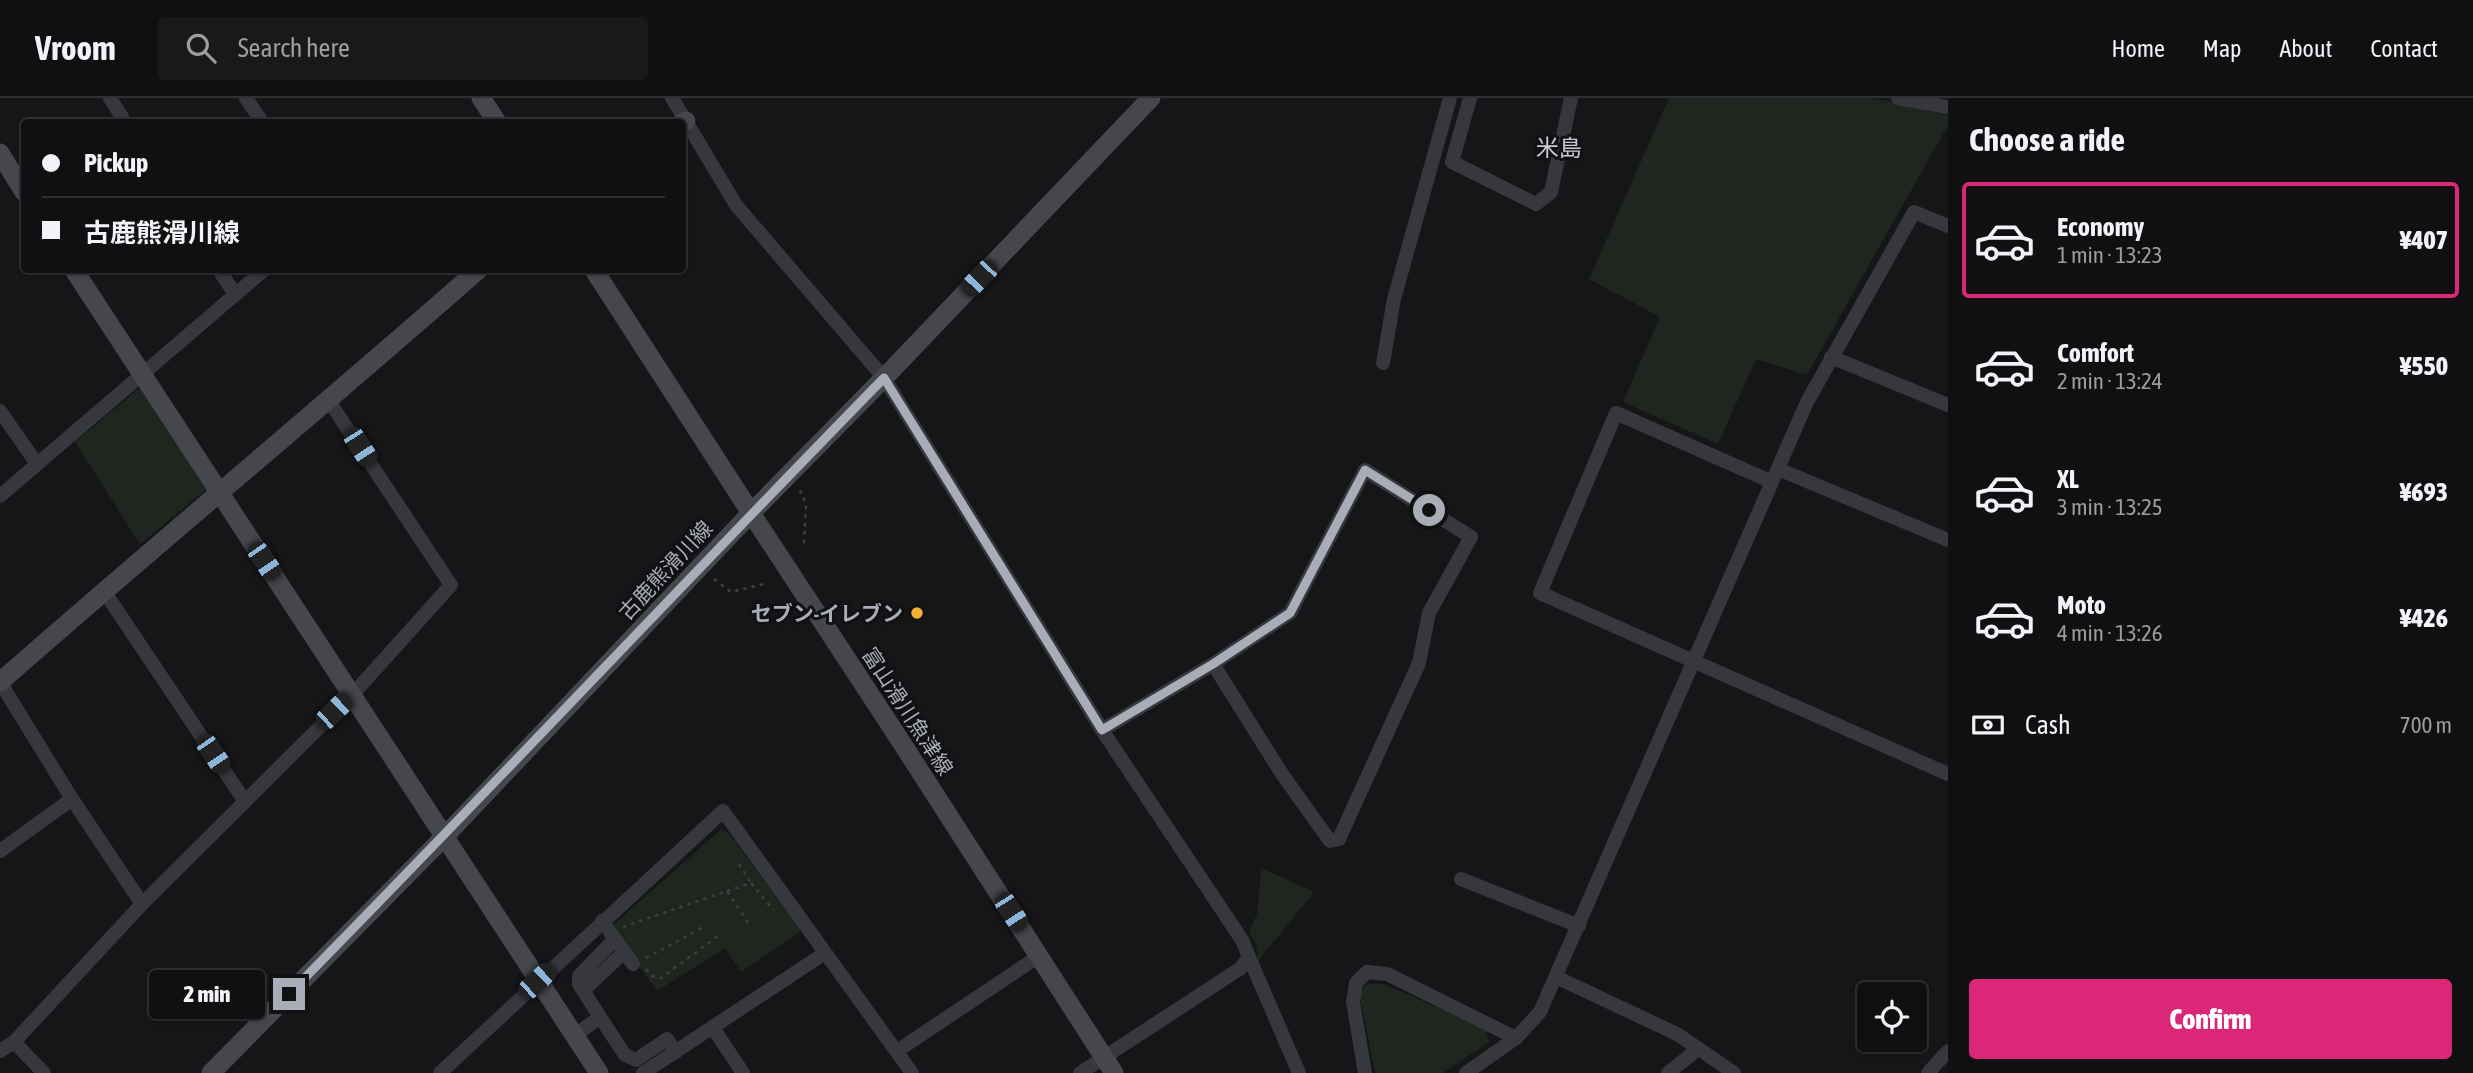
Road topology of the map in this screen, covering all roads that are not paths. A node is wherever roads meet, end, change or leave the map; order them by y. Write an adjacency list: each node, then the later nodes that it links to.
1 (110, 98): 11 (street)
2 (246, 98): 12 (street)
3 (481, 98): 13 (main road)
4 (672, 98): 14 (street)
5 (1151, 98): 28 (main road, 古鹿熊滑川線)
6 (1450, 98): 26 (street)
7 (1470, 98): 8 (street)
8 (1571, 98)
9 (1898, 98): 10 (street)
10 (1948, 107)
11 (123, 119)
12 (260, 119)
13 (494, 119)
14 (682, 119)
15 (686, 125): 28 (street)
16 (0, 153): 17 (main road)
17 (21, 187)
18 (1948, 226): 25 (street)
19 (76, 273): 27 (main road)
20 (221, 273): 24 (street)
21 (260, 273): 24 (street)
22 (475, 273): 29 (main road)
23 (596, 273): 36 (main road, 富山滑川魚津線)
24 (235, 294): 27 (street)
25 (1830, 357): 30 (street); 33 (street)
26 (1383, 363)
27 (141, 374): 32 (street); 34 (main road)
28 (884, 378): 36 (main road, 古鹿熊滑川線); 43 (street)
29 (329, 401): 34 (main road); 42 (street)
30 (1948, 405)
31 (0, 411): 32 (street)
32 (37, 464): 35 (street)
33 (1775, 475): 37 (street); 39 (street); 39 (street)
34 (219, 494): 38 (main road); 42 (main road)
35 (0, 496)
36 (751, 513): 47 (main road, 古鹿熊滑川線); 55 (main road, 富山滑川魚津線)
37 (1948, 540)
38 (104, 591): 41 (main road); 46 (street)
39 (1694, 661): 44 (street); 52 (street)
40 (1213, 664): 40 (street); 43 (street)
41 (0, 682): 45 (street)
42 (353, 694): 46 (street); 47 (main road)
43 (1102, 730): 56 (street)
44 (1948, 774)
45 (72, 799): 48 (street); 50 (street)
46 (244, 800): 50 (street)
47 (445, 836): 58 (main road); 72 (main road, 古鹿熊滑川線)
48 (0, 852)
49 (1461, 879): 52 (street)
50 (142, 904): 64 (street)
51 (607, 917): 53 (street); 54 (street); 58 (street)
52 (1578, 926): 57 (street)
53 (615, 939): 59 (street); 59 (street)
54 (825, 953): 61 (street); 67 (street)
55 (1039, 956): 67 (street); 70 (main road, 富山滑川魚津線)
56 (1249, 957): 70 (street); 79 (street)
57 (1556, 977): 63 (street); 65 (street)
58 (537, 981): 62 (main road); 73 (street)
59 (583, 991): 60 (street)
60 (600, 1017): 62 (street); 68 (street)
61 (713, 1028): 68 (street); 76 (street)
62 (574, 1036): 74 (main road)
63 (1516, 1038): 80 (street); 81 (street)
64 (14, 1042): 66 (street); 71 (street)
65 (1698, 1049): 82 (street); 83 (street)
66 (0, 1051)
67 (897, 1051): 77 (street)
68 (676, 1052): 75 (street)
69 (1948, 1052): 84 (street)
70 (1109, 1065): 78 (street)
71 (44, 1073)
72 (211, 1073)
73 (440, 1073)
74 (598, 1073)
75 (643, 1073)
76 (743, 1073)
77 (912, 1073)
78 (1080, 1073)
79 (1299, 1073)
80 (1365, 1073)
81 (1466, 1073)
82 (1668, 1073)
83 (1734, 1073)
84 (1928, 1073)

